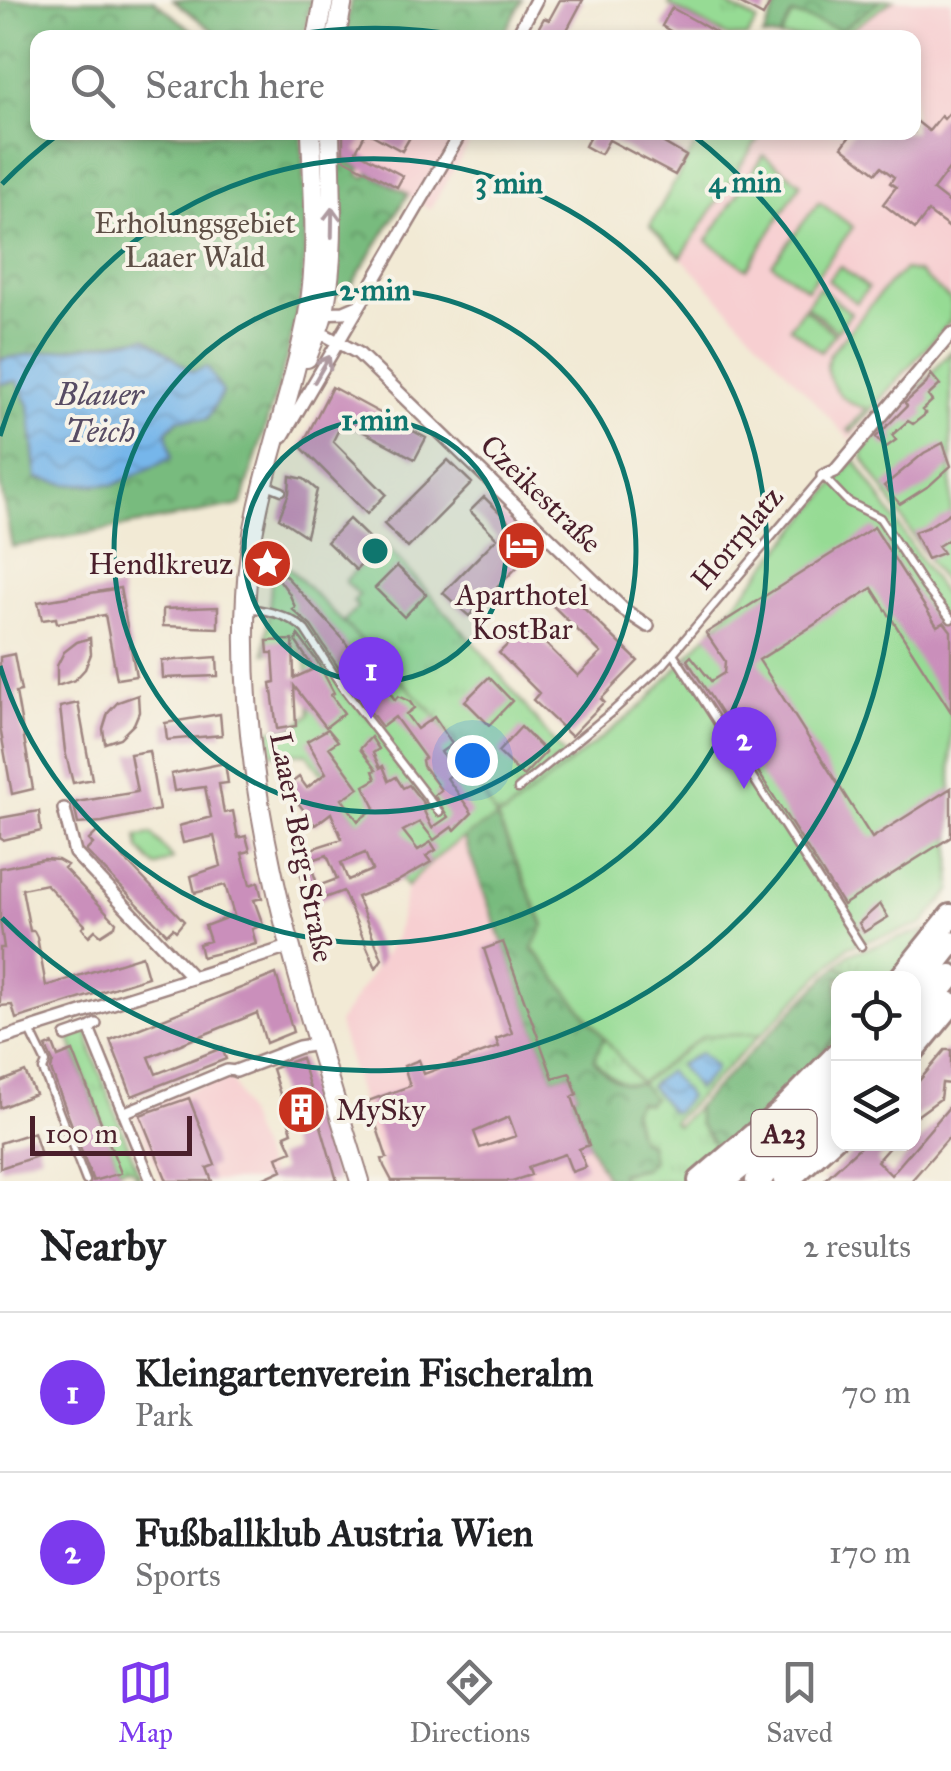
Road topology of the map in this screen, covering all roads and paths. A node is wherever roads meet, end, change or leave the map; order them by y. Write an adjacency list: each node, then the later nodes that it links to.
1 (324, 0): 4 (main road)
2 (343, 0): 5 (main road)
3 (536, 0): 6 (street)
4 (318, 30)
5 (337, 30)
6 (520, 30)
7 (311, 140): 11 (main road, Laaer-Berg-Straße)
8 (330, 140): 11 (main road, Laaer-Berg-Straße, one-way to 8)
9 (456, 140): 10 (street)
10 (358, 306): 11 (street); 13 (street)
11 (313, 324): 13 (street, Czeikestraße); 14 (main road, Laaer-Berg-Straße)
12 (951, 334): 15 (street, Horrplatz)
13 (338, 341): 14 (street, one-way to 13); 20 (street, Czeikestraße)
14 (270, 457): 16 (main road, Laaer-Berg-Straße)
15 (823, 476): 19 (lane); 21 (lane, Horrplatz)
16 (263, 484): 17 (lane); 18 (main road, Laaer-Berg-Straße)
17 (282, 490)
18 (246, 608): 24 (lane); 27 (main road, Laaer-Berg-Straße)
19 (951, 619)
20 (648, 626)
21 (673, 653): 22 (lane, Horrplatz); 28 (lane)
22 (518, 789)
23 (64, 809): 31 (street)
24 (439, 812)
25 (951, 916): 29 (highway)
26 (951, 943): 32 (highway)
27 (292, 946): 31 (street); 39 (main road, Laaer-Berg-Straße)
28 (861, 946)
29 (907, 971)
30 (951, 976): 34 (highway)
31 (193, 978): 35 (street)
32 (921, 981)
33 (951, 1004): 38 (highway)
34 (921, 1013)
35 (30, 1030): 37 (street); 46 (lane)
36 (66, 1036): 43 (street)
37 (0, 1039)
38 (921, 1041)
39 (318, 1044): 41 (street); 48 (main road, Laaer-Berg-Straße)
40 (831, 1061): 49 (highway)
41 (236, 1071): 43 (street)
42 (831, 1086): 50 (highway, A23)
43 (124, 1113): 47 (street)
44 (831, 1115): 51 (highway, A23)
45 (831, 1140): 52 (highway)
46 (86, 1181)
47 (151, 1181)
48 (360, 1181)
49 (700, 1181)
50 (723, 1181)
51 (757, 1181)
52 (786, 1181)

